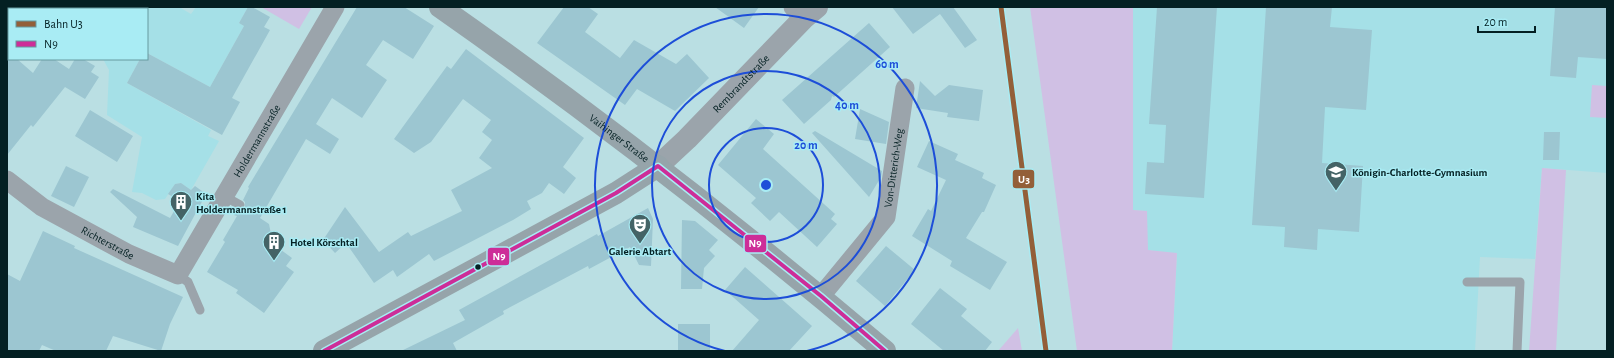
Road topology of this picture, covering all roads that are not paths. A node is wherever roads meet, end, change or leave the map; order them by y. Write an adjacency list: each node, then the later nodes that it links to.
1 (335, 7): 7 (street, Holdermannstraße)
2 (440, 7): 5 (main road, Vaihinger Straße)
3 (805, 11): 5 (street, Rembrandtstraße)
4 (905, 88): 9 (street, Von-Ditterich-Weg)
5 (658, 166): 9 (main road, Vaihinger Straße); 11 (main road, Rembrandtstraße)
6 (7, 180): 7 (street, Richterstraße)
7 (178, 275): 10 (lane, Richterstraße)
8 (1467, 282): 13 (lane)
9 (821, 296): 12 (main road, Vaihinger Straße)
10 (200, 310)
11 (324, 351)
12 (885, 351)
13 (1516, 351)

